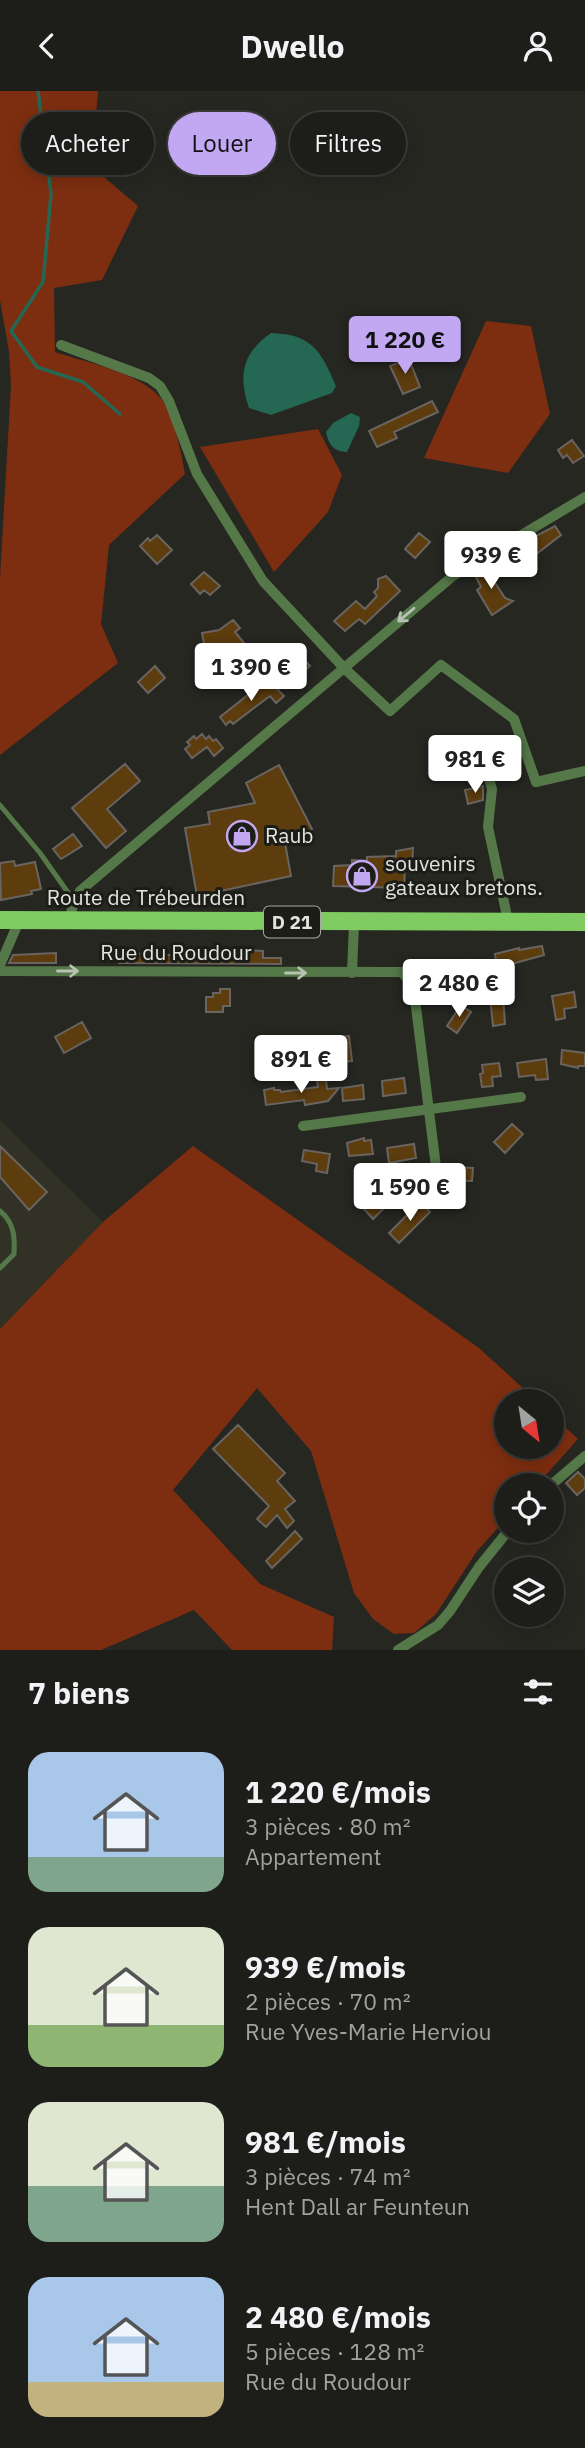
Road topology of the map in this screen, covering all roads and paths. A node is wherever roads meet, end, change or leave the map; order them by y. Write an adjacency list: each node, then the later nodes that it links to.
1 (61, 345): 3 (street)
2 (585, 497): 3 (street, one-way to 3)
3 (344, 668): 5 (street); 7 (street)
4 (486, 768): 10 (street)
5 (585, 771)
6 (0, 806): 7 (lane)
7 (74, 901): 9 (street)
8 (8, 920): 9 (main road, Route de Trébeurden / D 21); 13 (street)
9 (69, 921): 12 (main road, Route de Trébeurden / D 21)
10 (508, 921): 11 (main road, Route de Trébeurden / D 21); 12 (main road, Route de Trébeurden / D 21)
11 (585, 922)
12 (354, 923): 15 (street)
13 (0, 965)
14 (0, 971): 15 (street, Rue du Roudour, one-way to 15)
15 (352, 973): 17 (street, Rue du Roudour)
16 (521, 1097): 17 (street)
17 (428, 1108): 18 (street); 19 (street, Rue du Roudour)
18 (303, 1126)
19 (438, 1183)
20 (0, 1210): 21 (lane)
21 (0, 1268)
22 (585, 1456): 23 (street)
23 (564, 1474)
24 (498, 1543): 25 (street)
25 (398, 1650)

